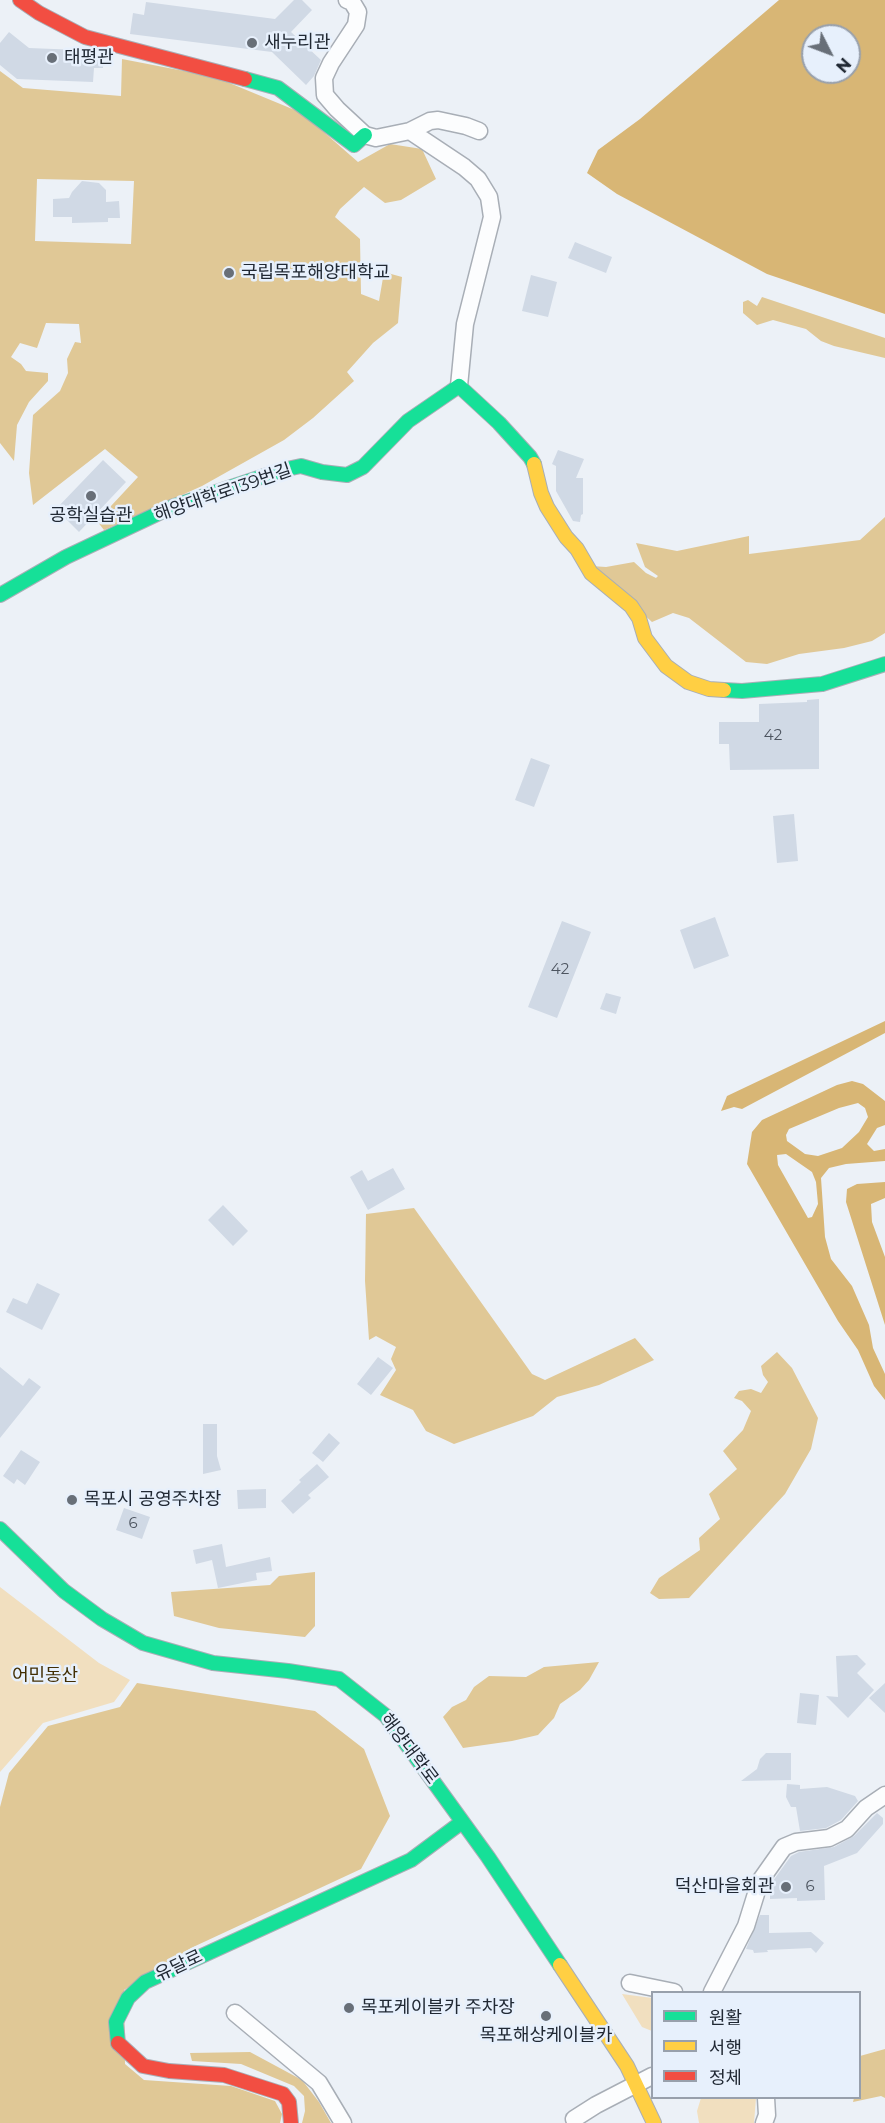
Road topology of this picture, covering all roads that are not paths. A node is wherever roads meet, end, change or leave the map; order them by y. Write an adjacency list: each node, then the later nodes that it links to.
1 (20, 0): 5 (street)
2 (347, 0): 5 (street)
3 (410, 131): 4 (street); 5 (street); 6 (street)
4 (479, 131)
5 (364, 135)
6 (459, 386): 7 (street, 해양대학로139번길); 8 (street)
7 (0, 595)
8 (885, 664)
9 (0, 1529): 11 (street, 해양대학로)
10 (885, 1796): 14 (street)
11 (462, 1822): 17 (street, 해양대학로); 20 (street, 유달로)
12 (630, 1983): 13 (street)
13 (669, 1991)
14 (713, 1991)
15 (235, 2013): 21 (street)
16 (651, 2076): 17 (street)
17 (636, 2084): 19 (street); 22 (street, 해양대학로)
18 (766, 2099): 23 (street)
19 (574, 2119)
20 (291, 2123)
21 (343, 2123)
22 (654, 2123)
23 (764, 2123)

